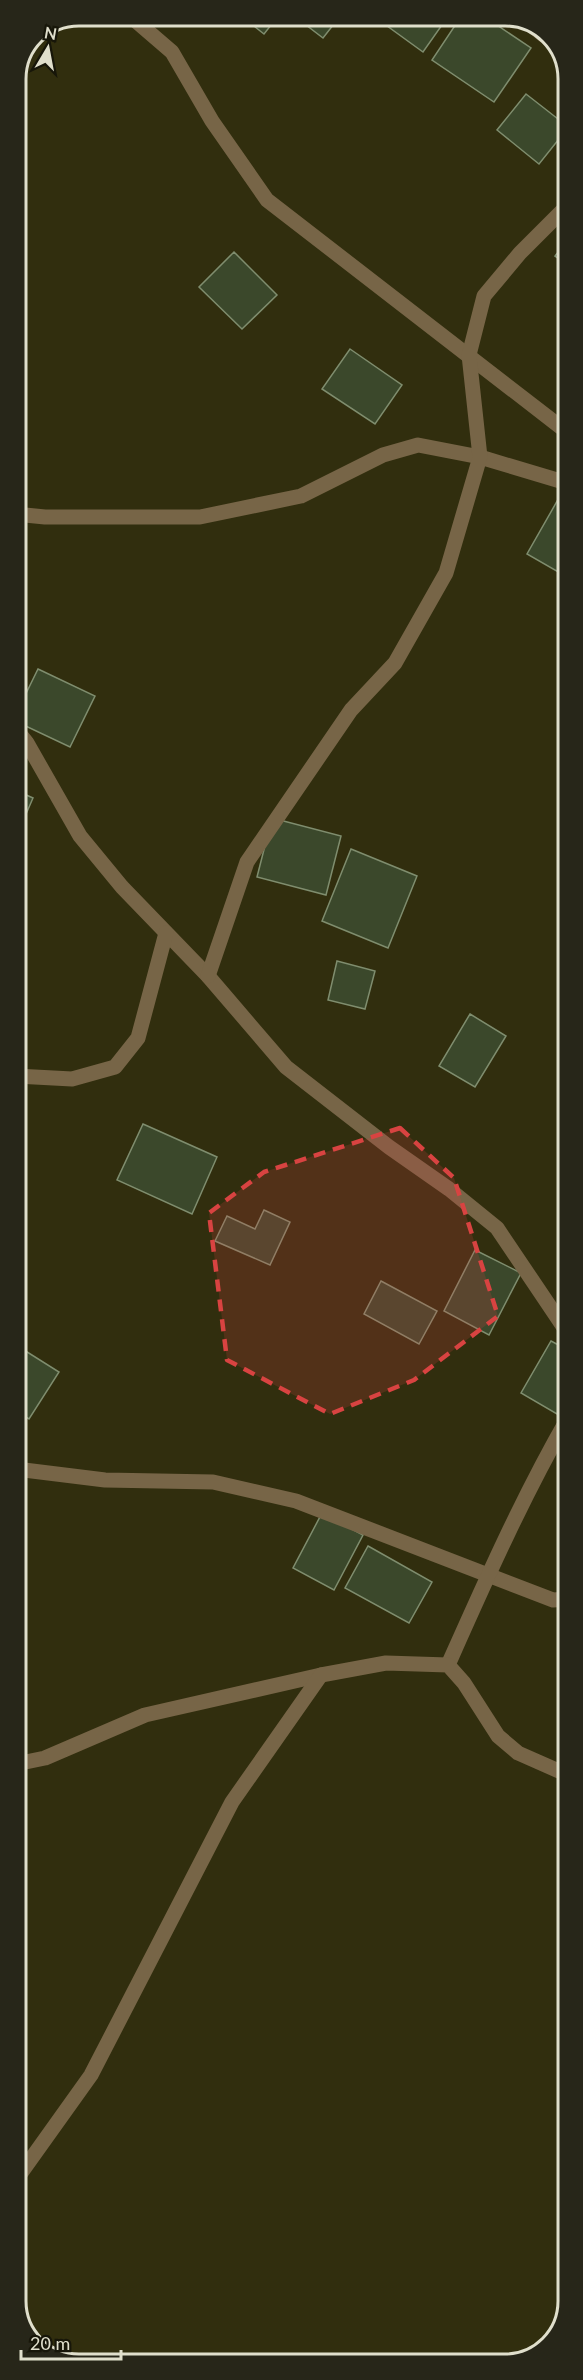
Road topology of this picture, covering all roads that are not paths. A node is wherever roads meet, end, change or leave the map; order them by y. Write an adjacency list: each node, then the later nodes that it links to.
1 (142, 26): 3 (street)
2 (558, 215): 3 (street)
3 (469, 355): 4 (street); 5 (street)
4 (558, 425)
5 (480, 457): 6 (street); 7 (street); 10 (street)
6 (558, 480)
7 (26, 515)
8 (26, 742): 9 (street)
9 (166, 933): 10 (street); 11 (street)
10 (208, 976): 12 (street)
11 (26, 1077)
12 (558, 1319)
13 (558, 1436): 15 (street)
14 (26, 1470): 15 (street)
15 (487, 1576): 16 (street); 17 (street)
16 (558, 1600)
17 (448, 1665): 18 (street); 20 (street)
18 (321, 1675): 19 (street); 21 (street)
19 (26, 1762)
20 (558, 1771)
21 (26, 2166)

